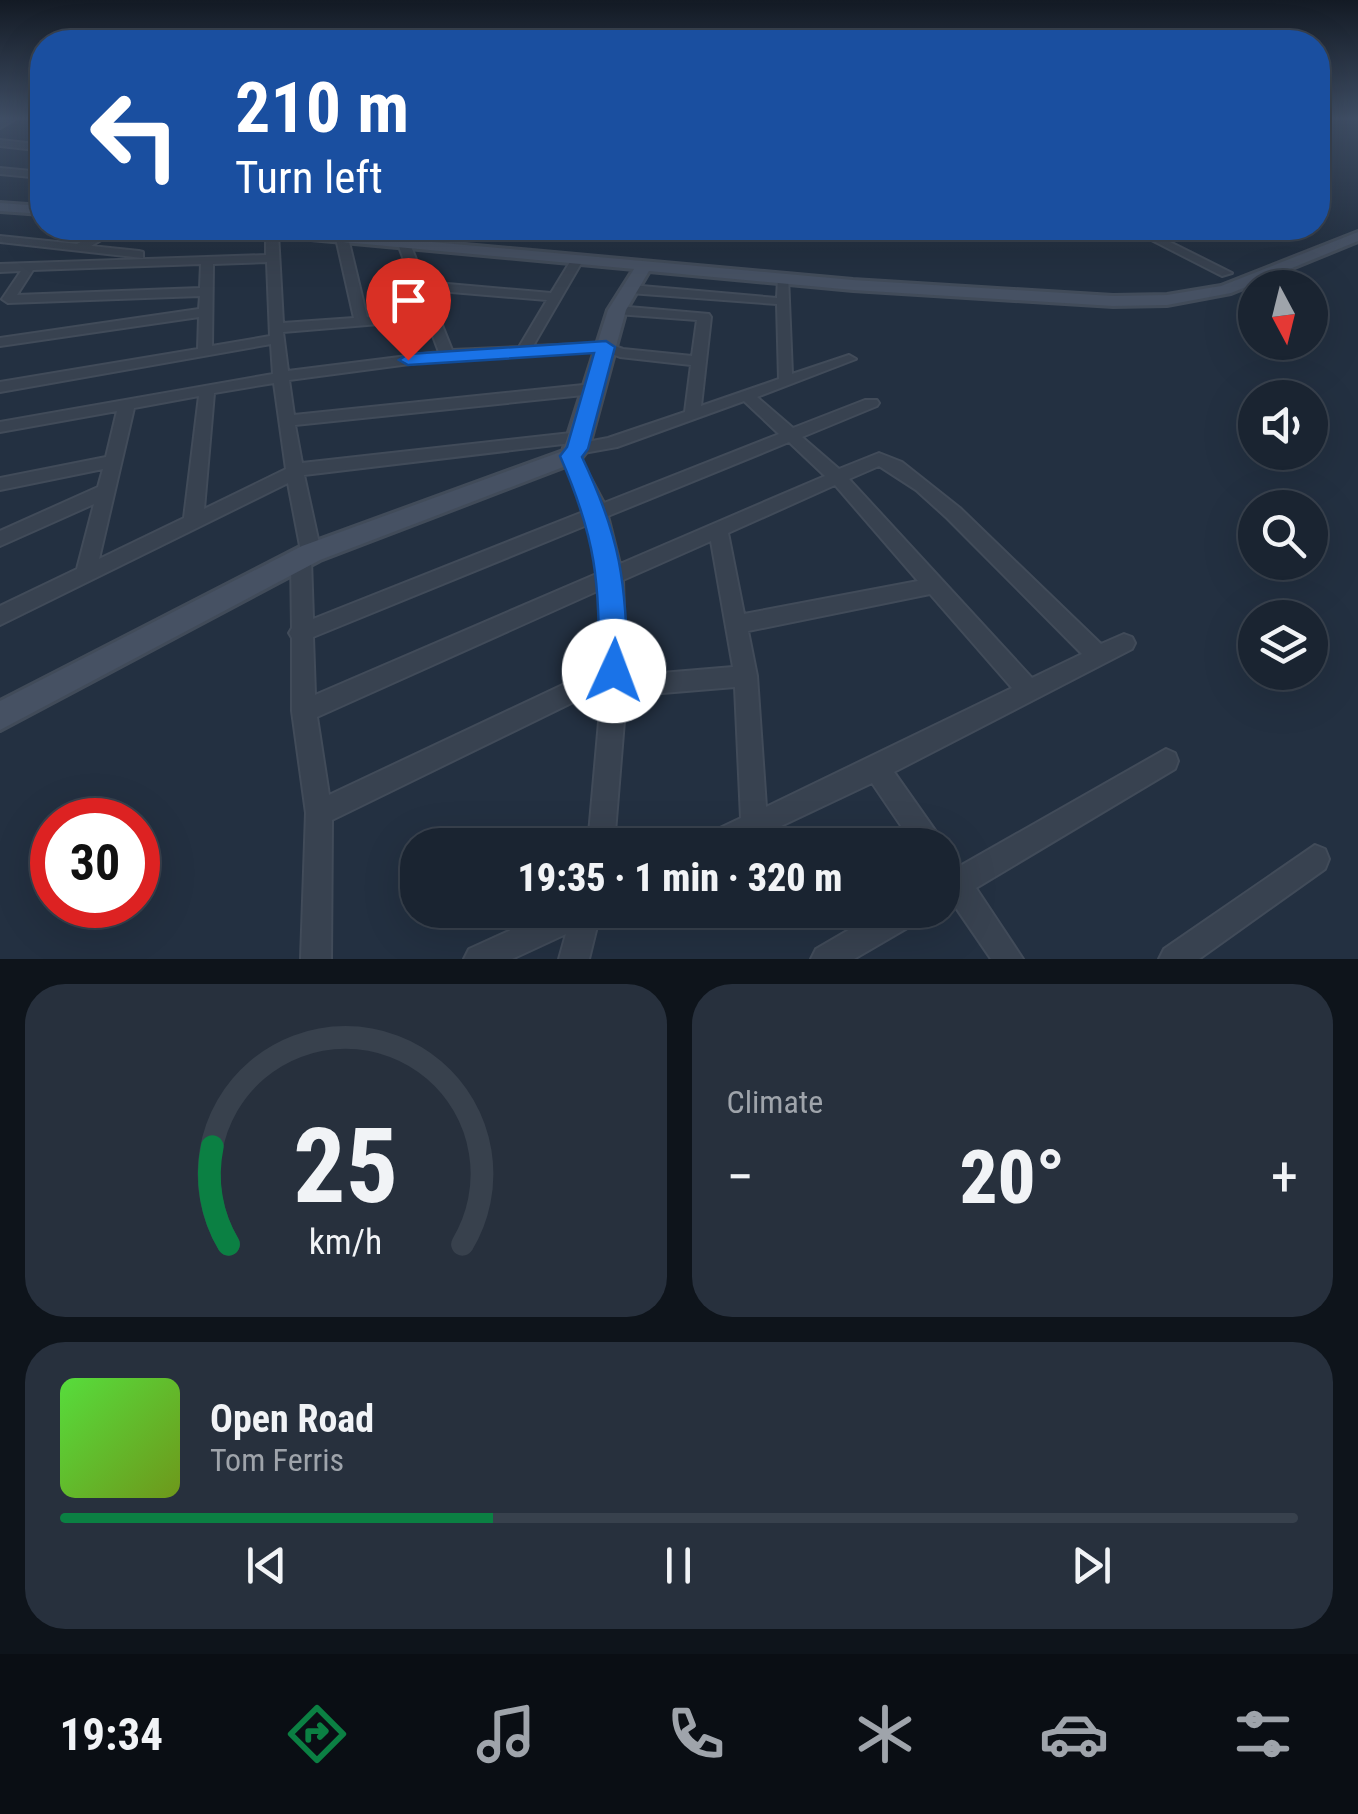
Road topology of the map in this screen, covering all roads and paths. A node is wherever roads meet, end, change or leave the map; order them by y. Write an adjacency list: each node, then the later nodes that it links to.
1 (0, 171): 2 (street)
2 (30, 174)
3 (0, 204): 4 (main road)
4 (30, 207)
5 (1358, 222): 6 (main road)
6 (1330, 233)
7 (1358, 236): 30 (main road)
8 (0, 239): 17 (street)
9 (93, 240): 17 (street)
10 (274, 240): 18 (street)
11 (342, 240): 36 (street)
12 (363, 240): 16 (main road)
13 (432, 240): 30 (main road)
14 (1159, 240): 26 (street)
15 (1311, 240): 26 (main road)
16 (404, 244): 20 (main road); 28 (street)
17 (82, 246): 21 (street); 23 (street)
18 (272, 258): 19 (street); 37 (street)
19 (207, 260): 21 (street); 29 (street)
20 (578, 260): 24 (main road); 31 (street)
21 (153, 262): 23 (street)
22 (30, 266): 23 (street); 25 (street); 29 (street)
23 (48, 266)
24 (644, 266): 27 (main road); 32 (main road)
25 (0, 268)
26 (1226, 273): 30 (main road)
27 (784, 279): 30 (main road); 46 (street)
28 (420, 285): 31 (street); 35 (street)
29 (206, 292): 34 (street)
30 (1151, 295)
31 (553, 297): 40 (street)
32 (623, 299): 33 (street); 39 (main road); 44 (street)
33 (773, 301)
34 (206, 312): 38 (street); 41 (street)
35 (432, 316): 36 (street); 42 (street)
36 (362, 323): 37 (street)
37 (277, 334): 41 (street); 45 (street)
38 (0, 342)
39 (606, 347): 40 (street); 44 (street); 48 (main road)
40 (524, 350): 42 (street)
41 (205, 352): 47 (street)
42 (447, 355): 45 (street)
43 (849, 359): 46 (street)
44 (699, 361): 53 (street)
45 (283, 376): 49 (street); 54 (street)
46 (787, 382): 50 (street)
47 (0, 387)
48 (593, 388): 54 (street); 57 (main road)
49 (207, 390): 52 (street); 64 (street)
50 (747, 396): 53 (street); 56 (street)
51 (871, 403): 56 (street)
52 (127, 404): 55 (street); 58 (street)
53 (692, 415): 57 (street)
54 (288, 421): 59 (street)
55 (0, 427)
56 (793, 437): 60 (street); 63 (street)
57 (576, 447): 59 (street); 63 (street); 67 (main road)
58 (114, 461): 61 (street); 62 (street)
59 (294, 472): 64 (street); 67 (street)
60 (837, 477): 65 (street); 70 (street); 75 (street)
61 (0, 484)
62 (106, 491): 66 (street); 68 (street)
63 (597, 514): 69 (street); 73 (street)
64 (194, 522): 68 (street)
65 (718, 529): 69 (street); 72 (street)
66 (0, 538)
67 (306, 555): 73 (street); 80 (main road)
68 (86, 574): 71 (street)
69 (612, 575): 77 (street); 79 (street)
70 (936, 585): 72 (street); 78 (street)
71 (0, 616)
72 (738, 624): 76 (street)
73 (300, 632): 79 (street)
74 (1124, 642): 75 (street)
75 (1098, 656): 78 (street)
76 (746, 676): 77 (street); 84 (street)
77 (613, 679): 83 (street); 85 (street)
78 (1030, 691): 82 (street)
79 (304, 710): 83 (street)
80 (0, 716)
81 (1166, 761): 89 (street)
82 (877, 768): 84 (street); 87 (street)
83 (319, 813): 94 (street)
84 (754, 825): 86 (street)
85 (601, 828)
86 (748, 828)
87 (918, 828)
88 (1314, 859): 99 (street)
89 (960, 873)
90 (960, 897): 98 (street)
91 (547, 928): 95 (street)
92 (582, 928): 96 (street)
93 (880, 928): 97 (street)
94 (316, 959)
95 (479, 959)
96 (574, 959)
97 (826, 959)
98 (1008, 959)
99 (1174, 959)

